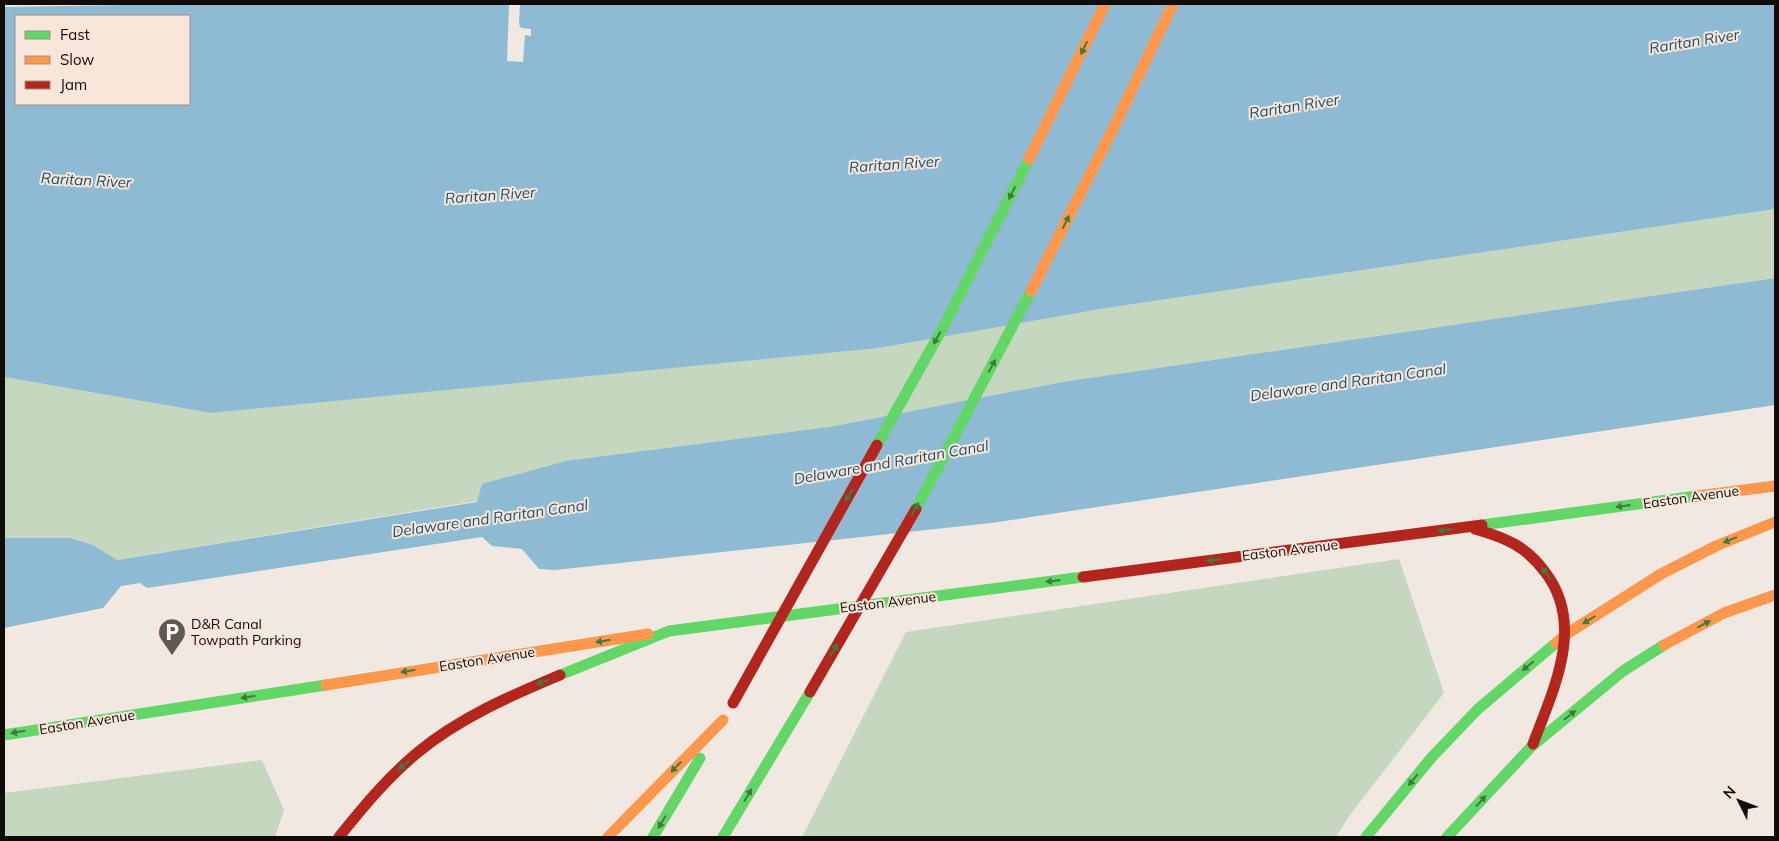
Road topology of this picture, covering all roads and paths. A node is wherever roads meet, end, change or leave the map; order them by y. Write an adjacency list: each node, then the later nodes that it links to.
1 (1105, 4): 9 (main road, one-way to 9, bridge)
2 (1173, 4): 15 (main road, one-way to 2, bridge)
3 (1775, 486): 5 (main road, Easton Avenue, one-way to 5)
4 (1775, 522): 8 (main road, one-way to 8)
5 (1468, 527): 7 (main road, Easton Avenue, one-way to 7); 8 (main road, one-way to 5)
6 (1775, 595): 11 (main road, one-way to 6)
7 (669, 631): 10 (main road, Easton Avenue, one-way to 10); 12 (main road, one-way to 12)
8 (1565, 634): 11 (main road); 16 (main road, one-way to 16)
9 (723, 720): 13 (main road, one-way to 13); 14 (main road, one-way to 14)
10 (4, 735)
11 (1532, 746): 17 (main road, one-way to 11)
12 (339, 837)
13 (608, 837)
14 (653, 837)
15 (723, 837)
16 (1366, 837)
17 (1447, 837)

